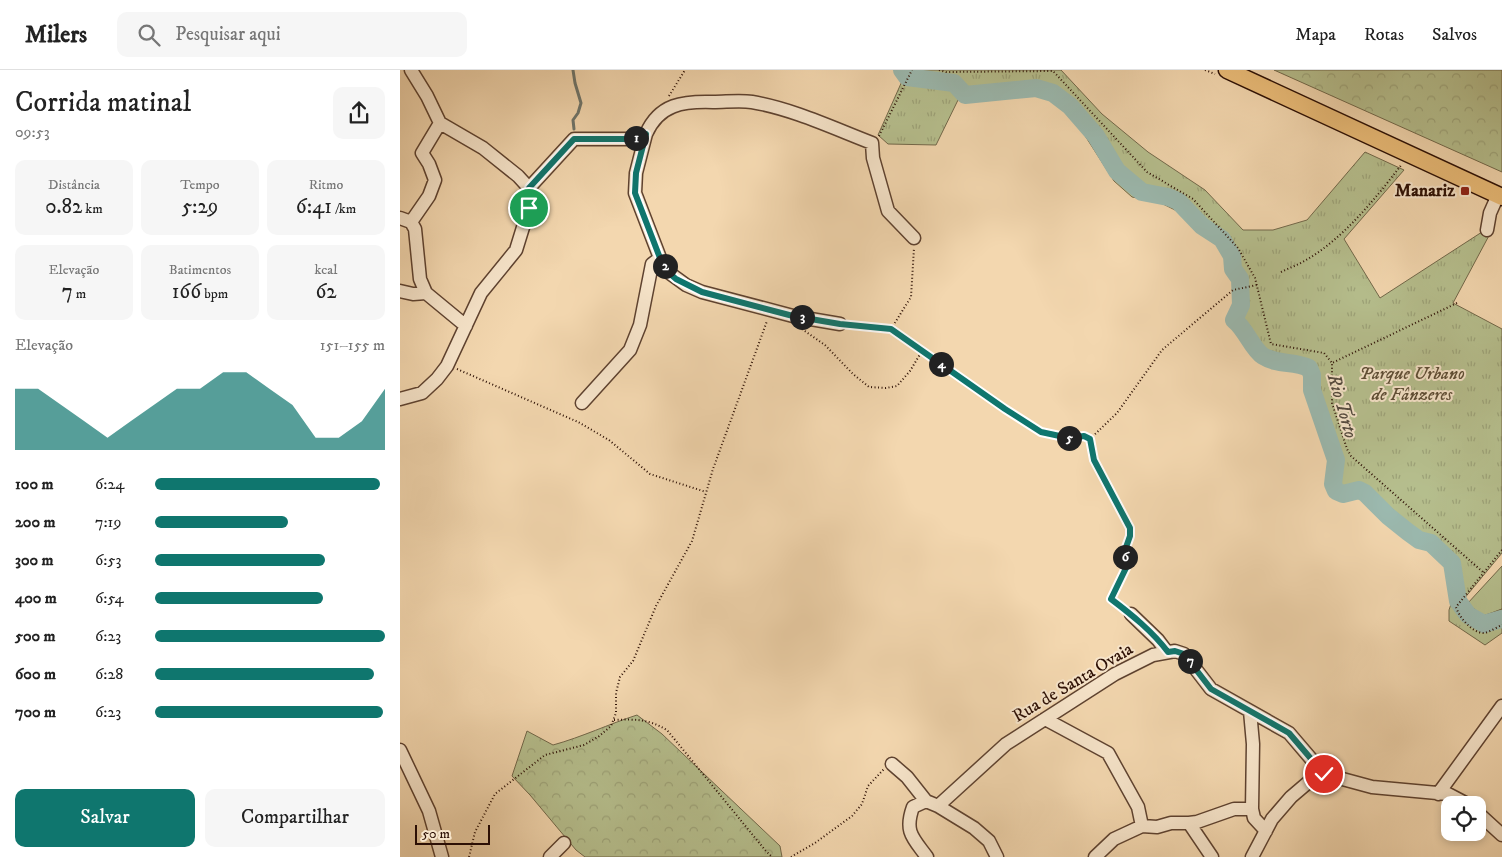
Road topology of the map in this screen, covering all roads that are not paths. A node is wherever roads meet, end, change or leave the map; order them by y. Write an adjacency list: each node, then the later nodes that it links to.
1 (411, 70): 4 (street)
2 (1227, 70): 7 (main road)
3 (1252, 70): 7 (main road)
4 (440, 122): 6 (street); 8 (street)
5 (646, 134): 6 (street); 10 (street); 11 (street)
6 (529, 188): 15 (street)
7 (1501, 192): 9 (street)
8 (405, 220): 13 (street)
9 (1486, 230)
10 (914, 238)
11 (660, 258): 14 (street); 17 (street)
12 (400, 291): 13 (street)
13 (426, 293): 15 (street)
14 (840, 324)
15 (466, 326): 16 (street)
16 (400, 399)
17 (582, 403)
18 (1131, 614): 19 (street)
19 (1168, 652): 21 (street); 22 (street, Rua de Santa Ovaia)
20 (1502, 706): 26 (street)
21 (1250, 711): 25 (street); 29 (street)
22 (1045, 719): 28 (street, Rua de Santa Ovaia); 32 (street)
23 (400, 750): 35 (street)
24 (892, 764): 28 (street)
25 (1324, 774): 26 (street); 33 (street)
26 (1438, 794): 27 (street)
27 (1452, 796)
28 (932, 804): 40 (street, Rua de Santa Ovaia); 41 (street)
29 (1252, 809): 31 (street); 33 (street)
30 (1486, 820): 34 (street)
31 (1189, 823): 32 (street); 43 (street)
32 (1142, 826): 42 (street)
33 (1266, 831): 44 (street)
34 (1502, 835)
35 (437, 841): 37 (street); 38 (street)
36 (564, 843): 39 (street)
37 (435, 857)
38 (442, 857)
39 (550, 857)
40 (928, 857)
41 (997, 857)
42 (1095, 857)
43 (1212, 857)
44 (1252, 857)

